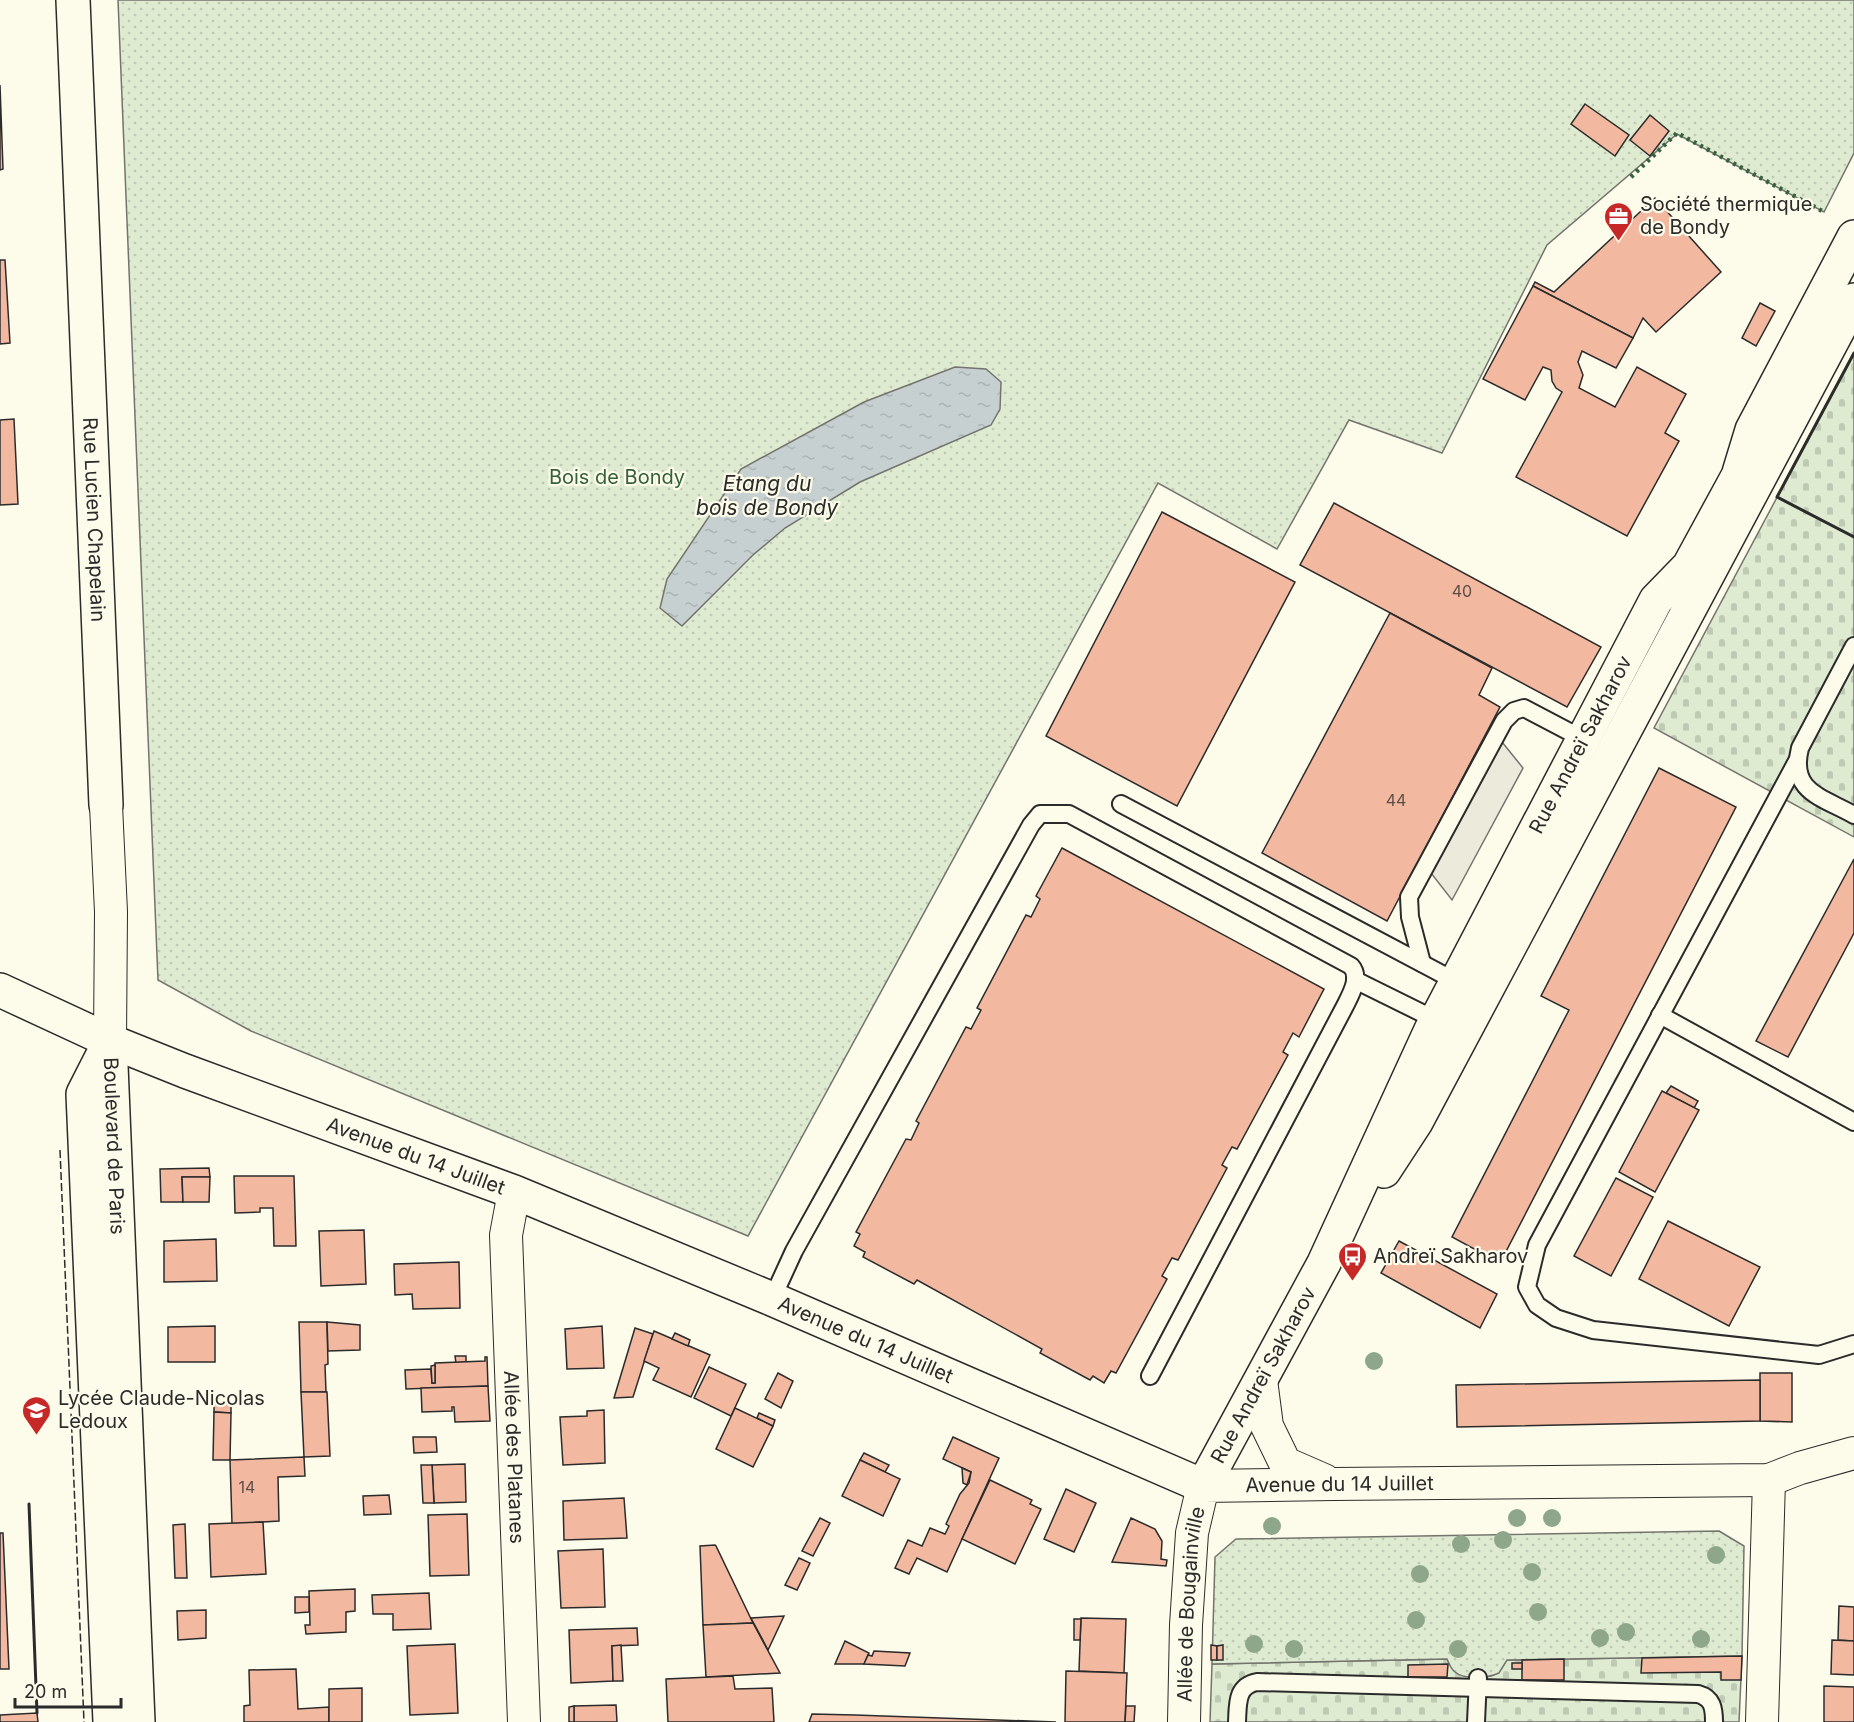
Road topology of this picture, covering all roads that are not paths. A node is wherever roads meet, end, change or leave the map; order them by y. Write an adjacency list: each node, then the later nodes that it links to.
1 (73, 0): 8 (street, Rue Lucien Chapelain)
2 (1854, 237): 5 (street, Rue Andreï Sakharov)
3 (1854, 300): 15 (street, Rue Andreï Sakharov)
4 (1854, 646): 6 (lane)
5 (1583, 739): 10 (lane); 12 (street, Rue Andreï Sakharov)
6 (1797, 761): 9 (lane); 14 (lane)
7 (1121, 804): 10 (lane)
8 (106, 805): 16 (street, Rue Lucien Chapelain)
9 (1854, 814)
10 (1422, 963): 12 (lane)
11 (1355, 980): 15 (lane); 19 (lane); 21 (lane)
12 (1457, 982): 15 (street, Rue Andreï Sakharov)
13 (0, 990): 16 (street, Avenue du 14 Juillet)
14 (1660, 1016): 17 (lane); 20 (lane)
15 (1450, 1027): 22 (street, Rue Andreï Sakharov)
16 (110, 1041): 18 (street, Avenue du 14 Juillet); 28 (street, Boulevard de Paris); 29 (street, Boulevard de Paris)
17 (1854, 1122)
18 (514, 1192): 19 (street, Avenue du 14 Juillet); 30 (street, Allée des Platanes)
19 (772, 1299): 26 (street, Avenue du 14 Juillet)
20 (1854, 1344)
21 (1150, 1376)
22 (1261, 1380): 25 (street); 26 (street, Rue Andreï Sakharov)
23 (1854, 1453): 24 (street)
24 (1769, 1480): 25 (street, Avenue du 14 Juillet); 35 (street)
25 (1333, 1484): 26 (street, Avenue du 14 Juillet)
26 (1203, 1486): 31 (street, Allée de Bougainville)
27 (1478, 1683): 32 (lane); 33 (lane); 34 (lane)
28 (110, 1722)
29 (138, 1722)
30 (524, 1722)
31 (1184, 1722)
32 (1237, 1722)
33 (1476, 1722)
34 (1714, 1722)
35 (1762, 1722)

